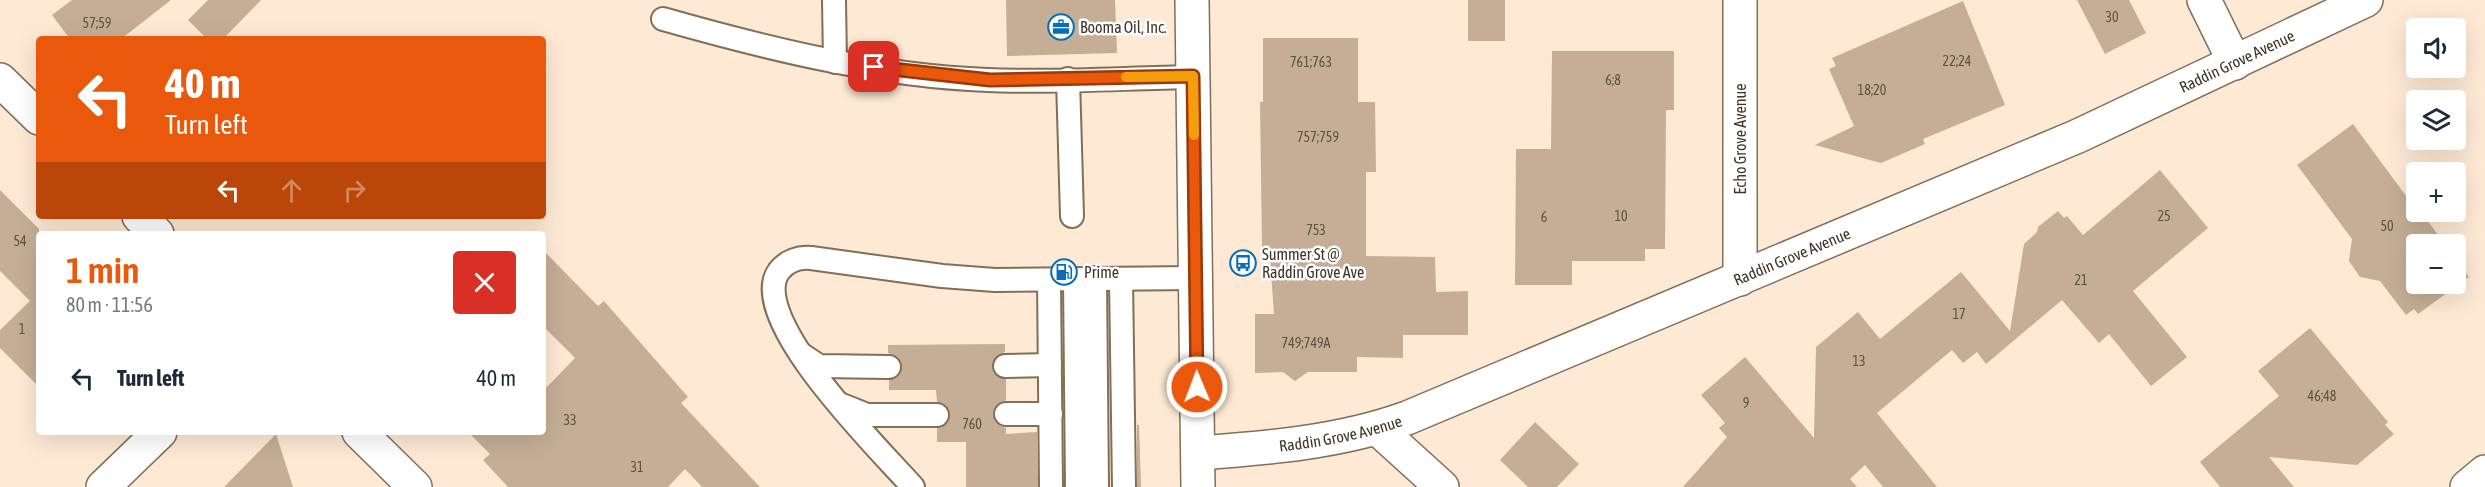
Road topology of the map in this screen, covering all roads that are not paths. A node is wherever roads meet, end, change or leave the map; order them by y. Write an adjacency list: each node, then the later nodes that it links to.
1 (834, 0): 7 (lane)
2 (1192, 0): 9 (street)
3 (1740, 0): 19 (street, Echo Grove Avenue)
4 (2204, 0): 8 (street)
5 (2366, 0): 8 (street, Raddin Grove Avenue)
6 (663, 20): 7 (lane)
7 (836, 62): 10 (lane)
8 (2235, 63): 19 (street, Raddin Grove Avenue)
9 (1193, 76): 10 (lane); 16 (street)
10 (1068, 79): 13 (lane)
11 (0, 80): 12 (street)
12 (36, 115)
13 (1072, 216)
14 (142, 219): 15 (street)
15 (154, 231)
16 (1195, 278): 18 (lane); 32 (street)
17 (1085, 279): 18 (lane); 20 (lane); 38 (lane); 39 (lane)
18 (1121, 279): 40 (lane)
19 (1740, 279): 29 (street, Raddin Grove Avenue)
20 (1049, 280): 21 (lane); 22 (lane)
21 (798, 350): 24 (lane); 25 (lane)
22 (1050, 365): 23 (lane); 27 (lane)
23 (1005, 366)
24 (889, 367)
25 (826, 391): 28 (lane); 36 (lane)
26 (1006, 414): 27 (lane)
27 (1050, 414): 37 (lane)
28 (937, 415)
29 (1378, 429): 32 (street, Raddin Grove Avenue); 42 (street)
30 (157, 435): 34 (street)
31 (362, 435): 35 (street)
32 (1198, 453): 41 (street)
33 (2485, 472): 43 (street)
34 (104, 487)
35 (415, 487)
36 (913, 487)
37 (1051, 487)
38 (1077, 487)
39 (1097, 487)
40 (1124, 487)
41 (1198, 487)
42 (1442, 487)
43 (2467, 487)

